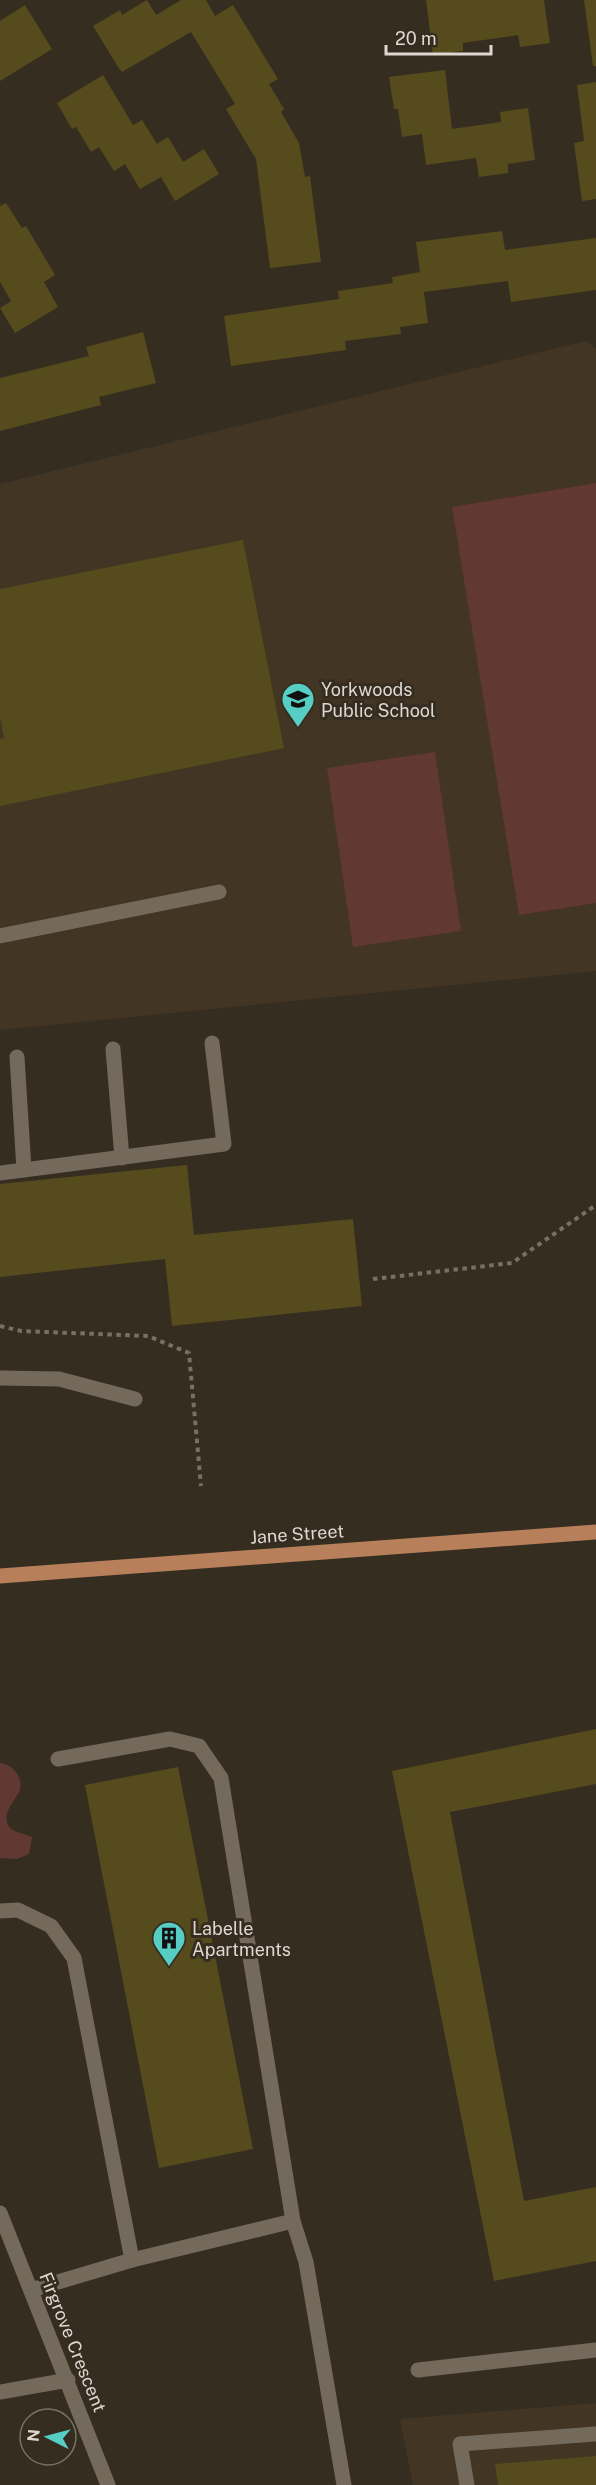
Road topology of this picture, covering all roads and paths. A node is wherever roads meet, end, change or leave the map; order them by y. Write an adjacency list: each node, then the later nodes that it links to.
1 (219, 892): 2 (street)
2 (0, 936)
3 (212, 1043): 6 (street)
4 (113, 1049): 6 (street)
5 (17, 1057): 7 (street)
6 (122, 1158): 7 (street)
7 (24, 1170): 8 (street)
8 (0, 1173)
9 (596, 1205): 10 (path)
10 (374, 1279)
11 (0, 1326): 14 (path)
12 (0, 1378): 13 (street)
13 (135, 1399)
14 (201, 1486)
15 (596, 1532): 16 (main road, Jane Street)
16 (0, 1576)
17 (58, 1759): 20 (street)
18 (0, 1911): 21 (street)
19 (0, 2213): 22 (street, Firgrove Crescent)
20 (293, 2221): 21 (street); 29 (street)
21 (132, 2260): 22 (street)
22 (31, 2290): 25 (street, Firgrove Crescent)
23 (596, 2350): 24 (street)
24 (418, 2370)
25 (68, 2380): 26 (street); 28 (street, Firgrove Crescent)
26 (0, 2392)
27 (596, 2434): 30 (street)
28 (108, 2485)
29 (344, 2485)
30 (467, 2485)

